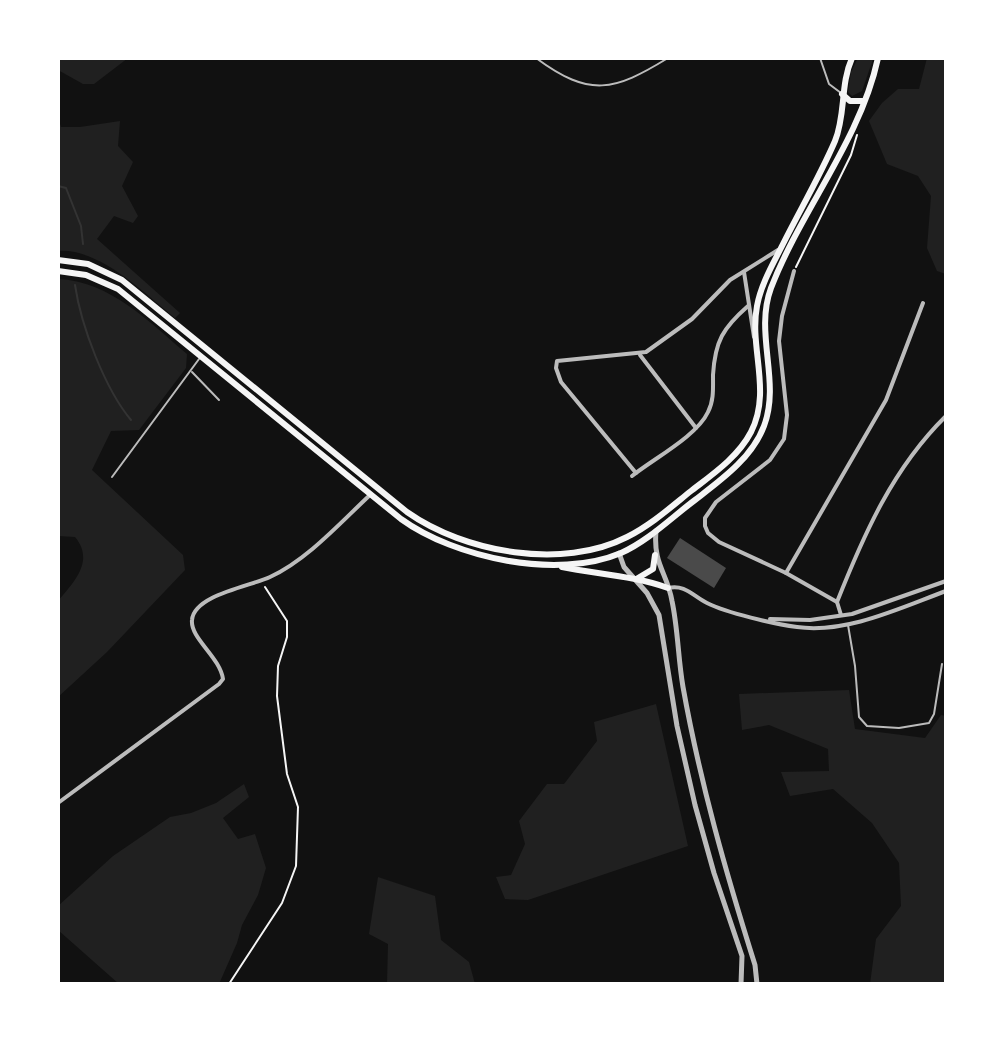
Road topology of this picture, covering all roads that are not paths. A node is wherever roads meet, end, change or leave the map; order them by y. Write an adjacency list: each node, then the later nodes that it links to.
1 (536, 58): 2 (lane)
2 (668, 58)
3 (820, 58): 6 (lane)
4 (852, 58): 6 (main road)
5 (878, 58): 7 (main road)
6 (842, 94): 7 (main road); 8 (main road)
7 (864, 101): 25 (main road)
8 (780, 249): 12 (street); 15 (main road)
9 (58, 260): 24 (main road)
10 (58, 271): 17 (main road)
11 (794, 271): 29 (street)
12 (744, 272): 14 (street); 16 (street)
13 (923, 303): 29 (street)
14 (748, 306): 15 (street); 21 (street)
15 (756, 343): 24 (main road)
16 (640, 355): 21 (street); 21 (street)
17 (201, 356): 18 (lane); 23 (main road)
18 (190, 370): 19 (lane); 22 (lane)
19 (219, 400)
20 (946, 416): 34 (street)
21 (696, 428)
22 (112, 477)
23 (371, 494): 28 (main road); 41 (street)
24 (648, 526): 26 (main road)
25 (656, 530): 26 (main road); 27 (street)
26 (619, 553): 28 (main road); 30 (street)
27 (655, 555): 30 (main road); 32 (street)
28 (547, 564): 30 (main road)
29 (786, 573): 34 (street)
30 (635, 578): 32 (main road); 42 (street)
31 (946, 581): 35 (street)
32 (668, 588): 38 (street); 43 (street)
33 (946, 591): 37 (street)
34 (837, 602): 36 (street)
35 (871, 608): 36 (street); 37 (street)
36 (841, 615): 38 (street)
37 (874, 616): 39 (street)
38 (767, 619): 39 (street)
39 (848, 624): 40 (lane)
40 (942, 664)
41 (58, 803)
42 (741, 984)
43 (757, 984)

